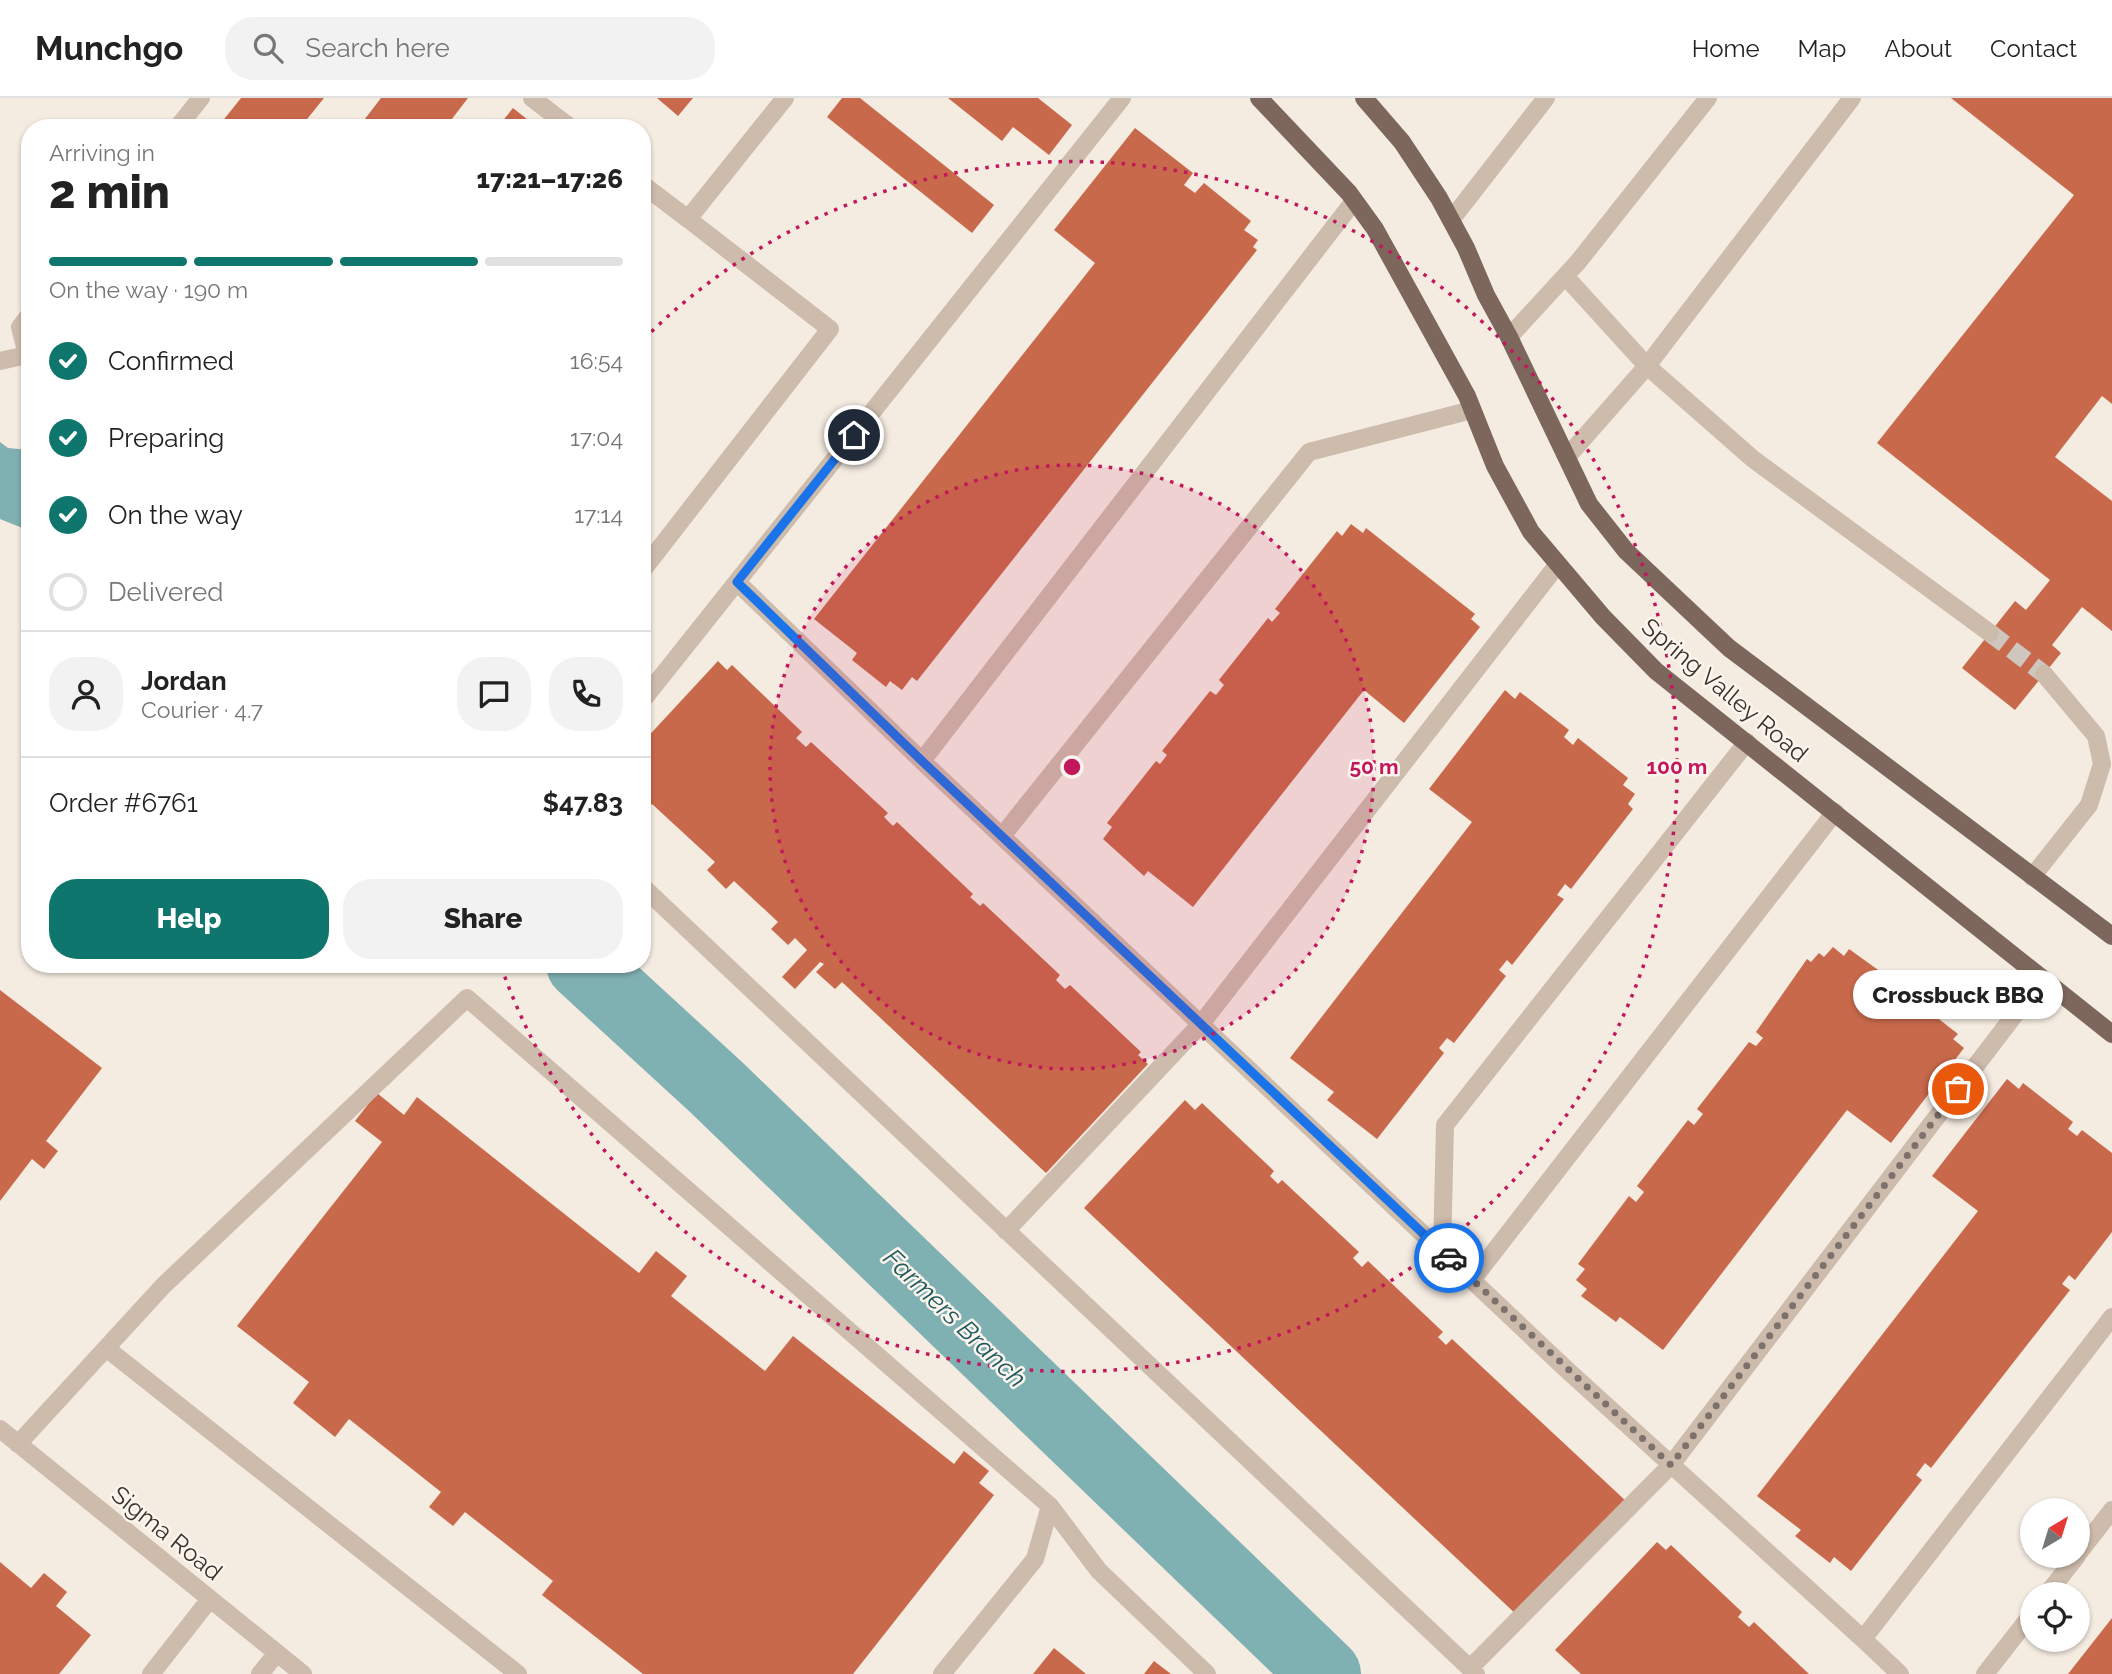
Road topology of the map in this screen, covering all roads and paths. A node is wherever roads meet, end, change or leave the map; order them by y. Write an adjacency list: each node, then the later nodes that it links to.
1 (201, 98): 10 (street)
2 (532, 98): 11 (street)
3 (785, 98): 14 (street)
4 (1122, 98): 25 (street)
5 (1259, 98): 13 (main road, Spring Valley Road)
6 (1364, 98): 15 (main road, Spring Valley Road)
7 (1546, 98): 15 (street)
8 (1708, 98): 16 (street)
9 (1852, 98): 20 (street)
10 (184, 119)
11 (559, 119)
12 (651, 191): 14 (street)
13 (1354, 201): 21 (main road, Spring Valley Road); 30 (street)
14 (688, 219): 23 (street)
15 (1451, 220): 17 (main road, Spring Valley Road)
16 (1565, 276): 17 (street); 20 (street)
17 (1509, 337): 22 (main road, Spring Valley Road)
18 (21, 357): 19 (street)
19 (0, 361)
20 (1647, 366): 22 (street); 26 (street)
21 (1472, 410): 24 (main road, Spring Valley Road); 32 (street)
22 (1567, 457): 33 (main road, Spring Valley Road)
23 (651, 558)
24 (1558, 564): 29 (main road, Spring Valley Road); 37 (street)
25 (737, 582): 28 (street); 30 (street)
26 (1990, 633)
27 (2044, 674): 33 (street)
28 (651, 690)
29 (1747, 742): 31 (main road, Spring Valley Road); 40 (street)
30 (922, 761): 32 (street)
31 (1835, 812): 36 (main road, Spring Valley Road); 41 (street)
32 (1002, 836): 37 (street)
33 (2032, 877): 35 (main road, Spring Valley Road)
34 (651, 895): 39 (street)
35 (2112, 936)
36 (2042, 979): 38 (main road, Spring Valley Road); 46 (street)
37 (1201, 1024): 39 (street); 40 (street)
38 (2112, 1034)
39 (1006, 1231): 56 (street)
40 (1442, 1252): 41 (street)
41 (1472, 1280): 46 (street)
42 (2112, 1317): 54 (street)
43 (106, 1348): 45 (street); 47 (street); 60 (street)
44 (0, 1429): 45 (street, Sigma Road)
45 (18, 1444): 52 (street, Sigma Road)
46 (1671, 1465): 54 (street); 56 (street)
47 (1050, 1506): 61 (street); 62 (street)
48 (2112, 1510): 49 (street)
49 (2090, 1538)
50 (2067, 1568): 51 (street)
51 (2056, 1582)
52 (210, 1599): 55 (street, Sigma Road); 57 (street)
53 (2020, 1629): 64 (street)
54 (1863, 1639): 63 (street)
55 (277, 1653): 58 (street); 59 (street, Sigma Road)
56 (1473, 1671)
57 (150, 1674)
58 (260, 1674)
59 (303, 1674)
60 (518, 1674)
61 (942, 1674)
62 (1207, 1674)
63 (1900, 1674)
64 (1985, 1674)

